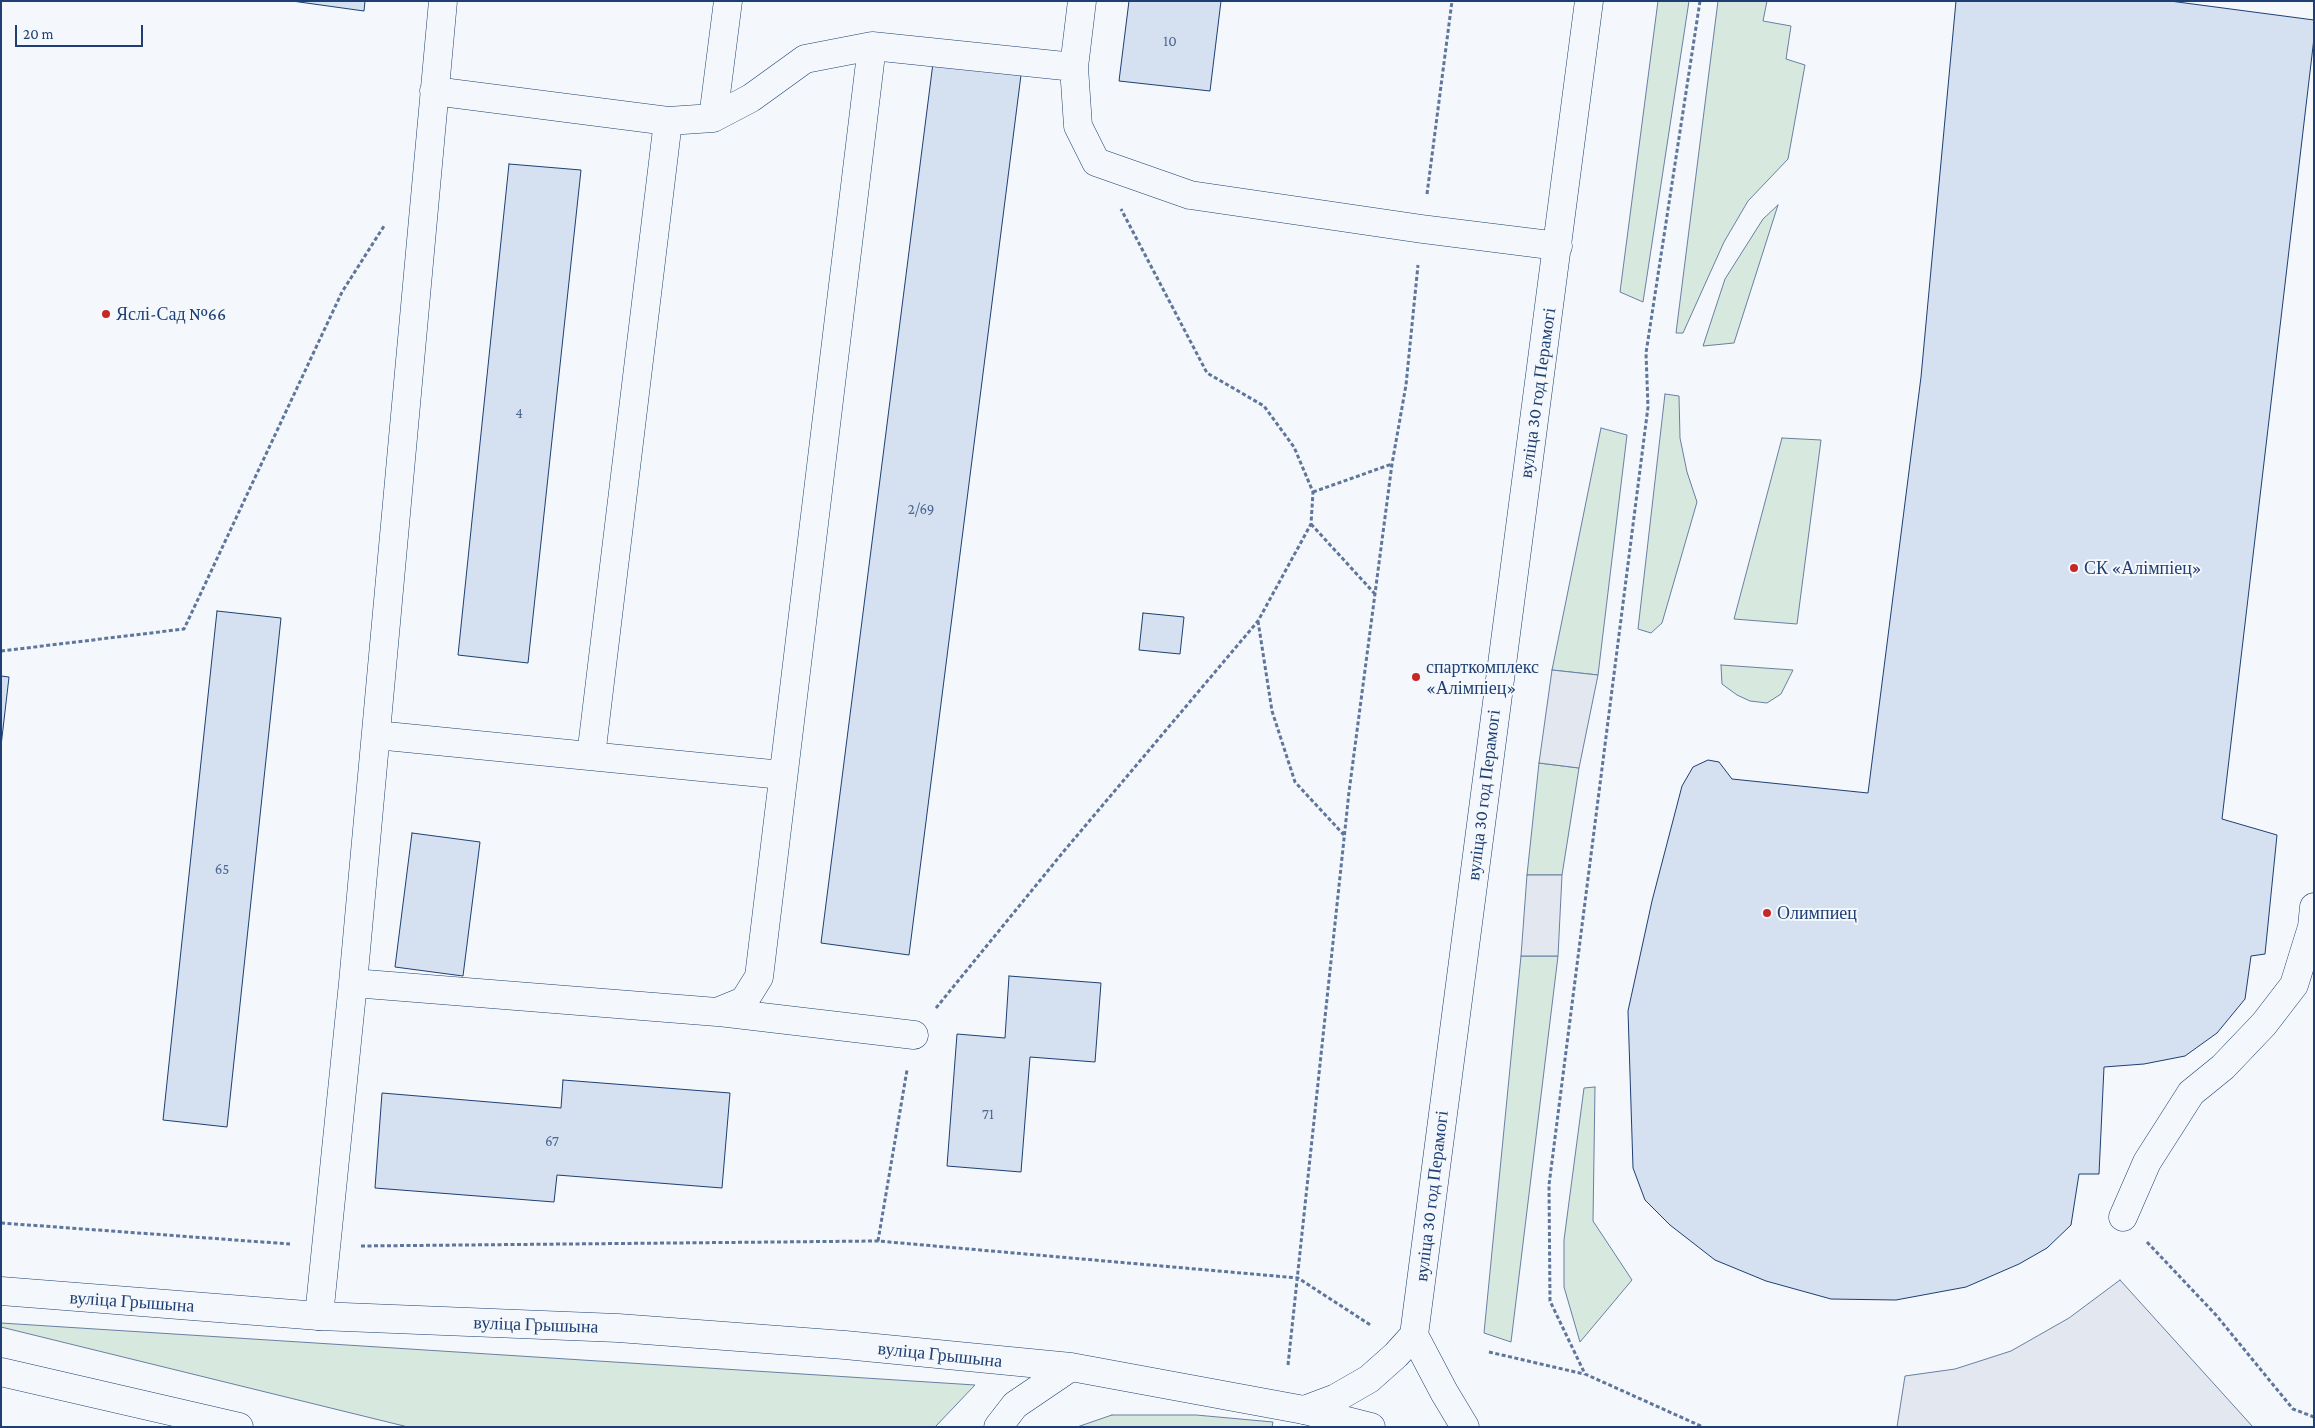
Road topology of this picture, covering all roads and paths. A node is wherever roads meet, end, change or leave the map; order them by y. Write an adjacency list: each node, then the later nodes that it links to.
1 (443, 1): 9 (main road)
2 (728, 1): 10 (main road)
3 (1082, 1): 8 (main road)
4 (1452, 1): 14 (path)
5 (1589, 1): 15 (main road, вуліца 30 год Перамогі)
6 (1700, 1): 43 (path)
7 (872, 46): 8 (main road); 10 (main road); 24 (main road)
8 (1074, 67): 12 (main road)
9 (434, 92): 11 (main road); 22 (main road)
10 (713, 118): 11 (main road)
11 (668, 120): 23 (main road)
12 (1096, 162): 14 (main road); 17 (path)
13 (385, 226): 21 (path)
14 (1422, 229): 15 (main road); 16 (path)
15 (1558, 246): 38 (main road, вуліца 30 год Перамогі)
16 (1392, 464): 17 (path); 19 (path)
17 (1313, 492): 18 (path)
18 (1311, 524): 19 (path); 20 (path)
19 (1375, 594): 25 (path)
20 (1258, 621): 25 (path); 29 (path)
21 (1, 651)
22 (376, 735): 23 (main road); 27 (main road)
23 (591, 756): 24 (main road)
24 (782, 775): 28 (main road)
25 (1344, 836): 34 (path)
26 (2314, 907): 30 (main road)
27 (353, 983): 28 (main road); 33 (main road)
28 (717, 1012): 29 (main road)
29 (914, 1035): 32 (path)
30 (2123, 1217): 45 (path)
31 (1, 1224): 33 (path)
32 (878, 1241): 33 (path); 34 (path)
33 (327, 1246): 36 (main road)
34 (1298, 1278): 37 (path); 40 (path)
35 (1, 1292): 36 (main road, вуліца Грышына)
36 (319, 1316): 41 (main road, вуліца Грышына)
37 (1372, 1326)
38 (1414, 1335): 44 (main road); 49 (main road)
39 (1489, 1352): 43 (path)
40 (1288, 1365)
41 (1071, 1367): 44 (main road, вуліца Грышына); 47 (main road)
42 (1, 1372): 46 (main road)
43 (1585, 1374): 50 (path)
44 (1304, 1410): 48 (main road, вуліца Грышына)
45 (2314, 1417)
46 (240, 1427)
47 (998, 1427)
48 (1371, 1427)
49 (1465, 1427)
50 (1703, 1427)

